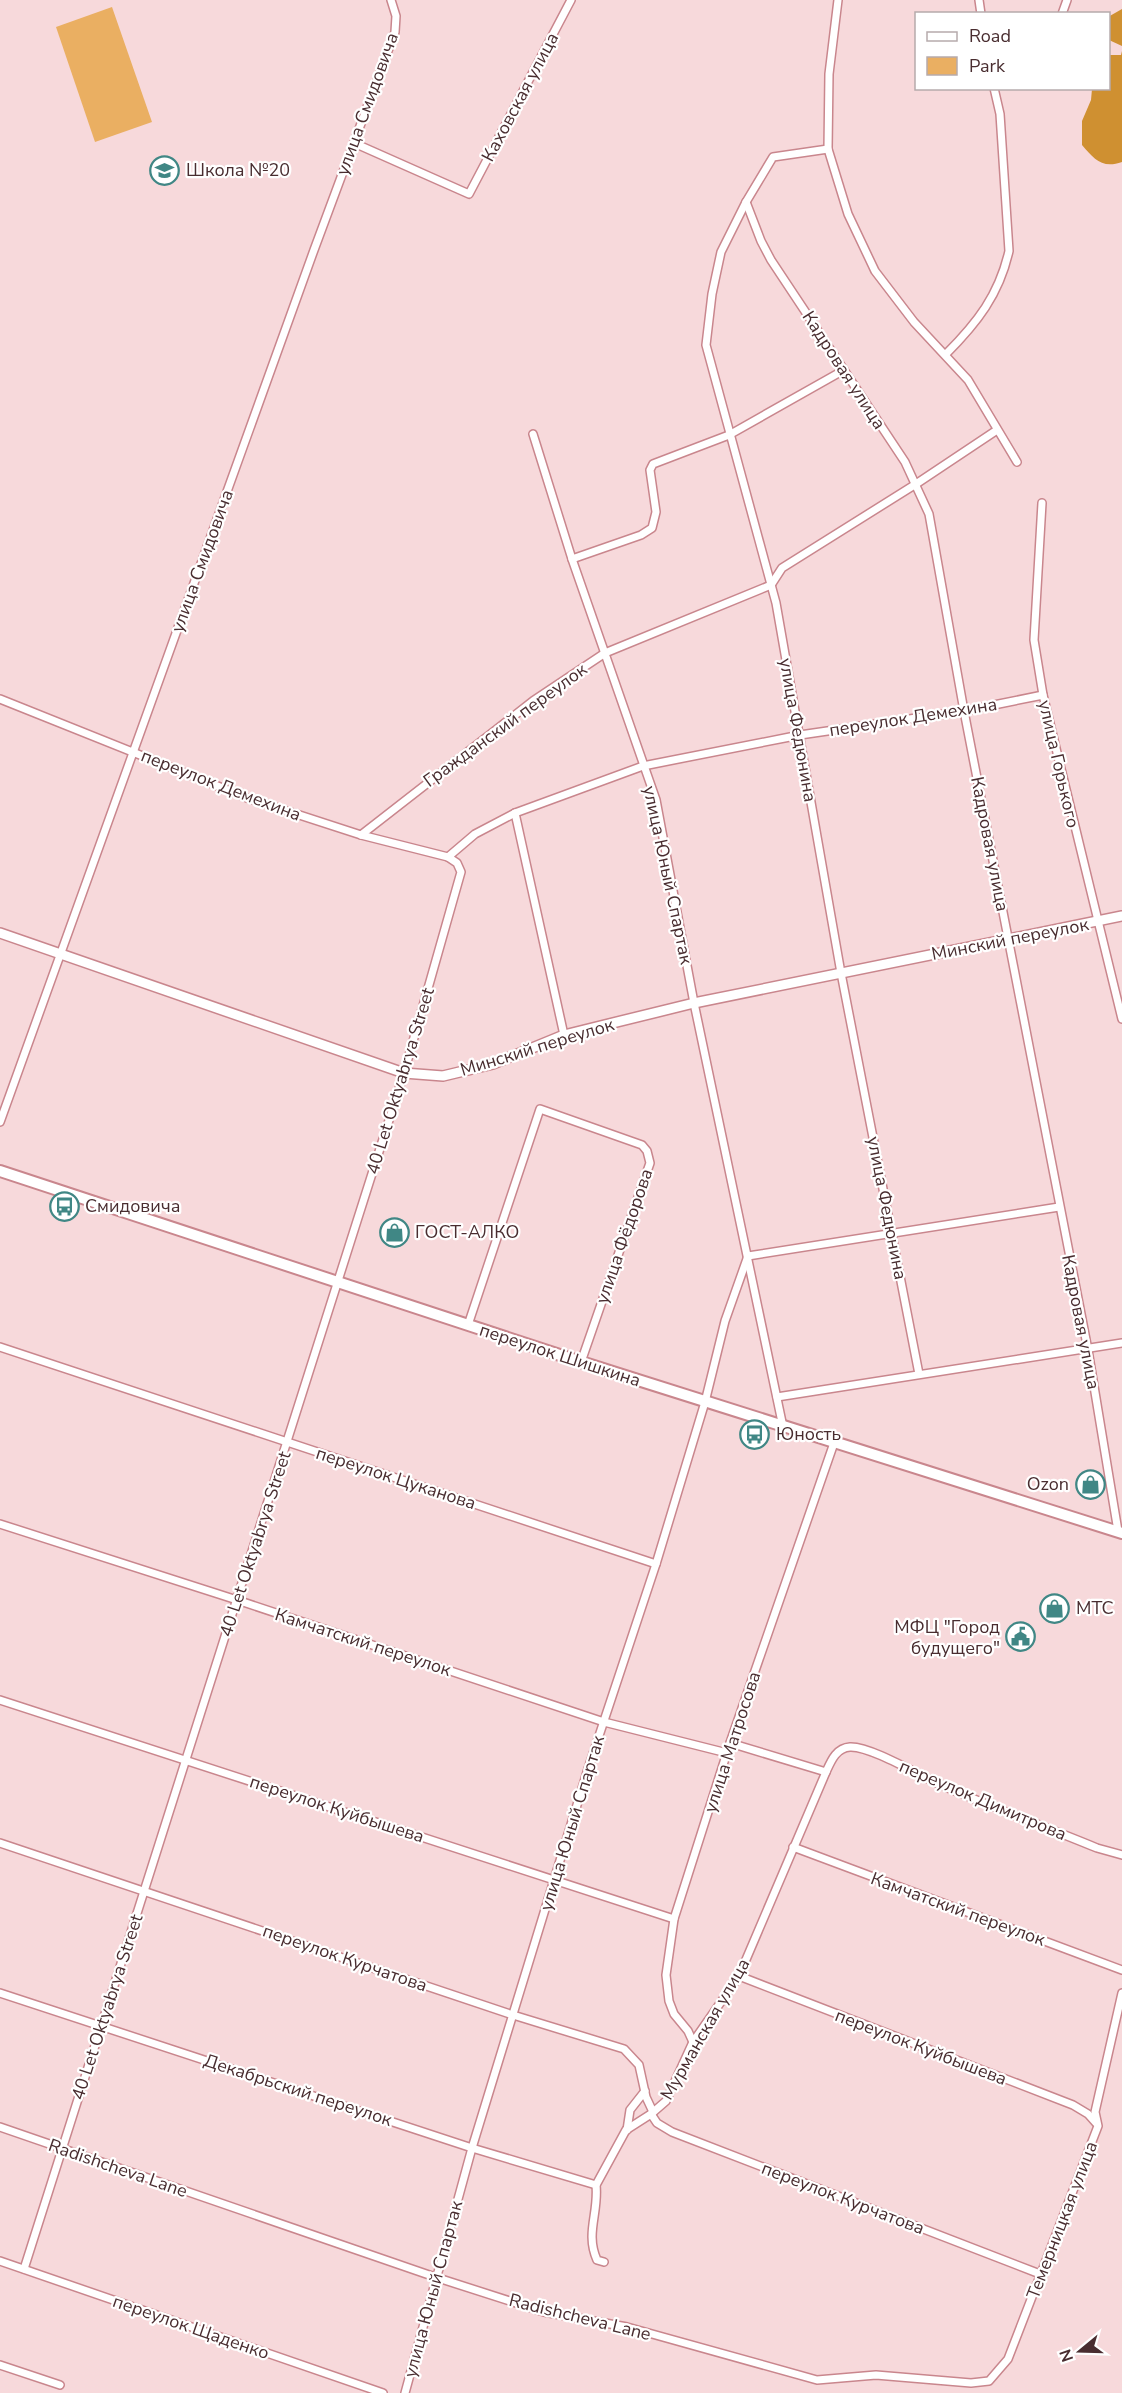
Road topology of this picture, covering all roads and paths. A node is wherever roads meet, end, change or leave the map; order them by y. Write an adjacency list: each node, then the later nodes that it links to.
1 (391, 0): 5 (street, улица Смидовича)
2 (571, 0): 5 (street, Каховская улица)
3 (838, 0): 6 (street)
4 (994, 90): 8 (street)
5 (354, 143): 23 (street, улица Смидовича)
6 (828, 149): 7 (street, улица Федюнина); 8 (street)
7 (746, 202): 9 (street, Кадровая улица); 12 (street, улица Федюнина)
8 (946, 354): 10 (street)
9 (844, 370): 12 (street); 14 (street, Кадровая улица)
10 (997, 430): 13 (street); 14 (street, Гражданский переулок)
11 (533, 434): 16 (street, улица Юный Спартак)
12 (729, 435): 16 (street); 17 (street, улица Федюнина)
13 (1017, 462)
14 (916, 484): 17 (street, Гражданский переулок); 21 (street, Кадровая улица)
15 (1042, 503): 19 (street, улица Горького)
16 (572, 560): 18 (street, улица Юный Спартак)
17 (771, 585): 18 (street, Гражданский переулок); 22 (street, улица Федюнина)
18 (605, 653): 24 (street, улица Юный Спартак); 26 (street, Гражданский переулок)
19 (1043, 695): 21 (street, переулок Демехина); 29 (street, улица Горького)
20 (0, 699): 23 (street, переулок Демехина)
21 (964, 711): 22 (street, переулок Демехина); 31 (street, Кадровая улица)
22 (800, 735): 24 (street, переулок Демехина); 33 (street, улица Федюнина)
23 (133, 751): 26 (street, переулок Демехина); 32 (street, улица Смидовича)
24 (643, 766): 25 (street, переулок Демехина); 34 (street, улица Юный Спартак)
25 (515, 813): 27 (street, переулок Демехина); 36 (street)
26 (361, 835): 27 (street, переулок Демехина)
27 (448, 857): 37 (street, 40 Let Oktyabrya Street)
28 (1122, 916): 29 (street, Минский переулок)
29 (1097, 921): 31 (street, Минский переулок); 35 (street, улица Горького)
30 (0, 933): 32 (street, Минский переулок)
31 (1009, 940): 33 (street, Минский переулок); 40 (street, Кадровая улица)
32 (60, 953): 37 (street, Минский переулок); 38 (street, улица Смидовича)
33 (840, 973): 34 (street, Минский переулок); 41 (street, улица Федюнина)
34 (694, 1003): 36 (street, Минский переулок); 42 (street, улица Юный Спартак)
35 (1122, 1019)
36 (564, 1035): 37 (street, Минский переулок)
37 (404, 1073): 43 (street, 40 Let Oktyabrya Street)
38 (0, 1122)
39 (0, 1171): 43 (main road, переулок Шишкина)
40 (1059, 1207): 41 (street); 47 (street, Кадровая улица)
41 (892, 1234): 42 (street); 49 (street, улица Федюнина)
42 (748, 1256): 50 (street, улица Юный Спартак); 51 (street, улица Юный Спартак)
43 (337, 1284): 44 (main road, переулок Шишкина); 53 (street, 40 Let Oktyabrya Street)
44 (468, 1325): 48 (main road, переулок Шишкина); 48 (street, улица Фёдорова)
45 (1122, 1343): 47 (street)
46 (0, 1347): 53 (street, переулок Цуканова)
47 (1088, 1350): 49 (street); 56 (street, Кадровая улица)
48 (581, 1362): 51 (main road, переулок Шишкина)
49 (919, 1374): 50 (street)
50 (777, 1397): 52 (street, улица Юный Спартак)
51 (705, 1402): 52 (main road, переулок Шишкина); 57 (street, улица Юный Спартак)
52 (783, 1427): 54 (main road, переулок Шишкина)
53 (287, 1442): 57 (street, переулок Цуканова); 58 (street, 40 Let Oktyabrya Street)
54 (834, 1443): 56 (main road, переулок Шишкина); 61 (street, улица Матросова)
55 (0, 1524): 58 (street, Камчатский переулок)
56 (1120, 1532)
57 (656, 1564): 60 (street, улица Юный Спартак)
58 (237, 1600): 60 (street, Камчатский переулок); 64 (street, 40 Let Oktyabrya Street)
59 (0, 1700): 64 (street, переулок Куйбышева)
60 (604, 1722): 63 (street, Камчатский переулок); 69 (street, улица Юный Спартак)
61 (730, 1743): 63 (street, улица Матросова); 65 (street)
62 (844, 1748): 65 (street, Мурманская улица); 68 (street, переулок Димитрова)
63 (727, 1753): 71 (street, улица Матросова)
64 (186, 1760): 69 (street, переулок Куйбышева); 70 (street, 40 Let Oktyabrya Street)
65 (826, 1772): 67 (street, Мурманская улица)
66 (0, 1843): 70 (street, переулок Курчатова)
67 (793, 1847): 72 (street, Камчатский переулок); 73 (street, Мурманская улица)
68 (1122, 1855)
69 (555, 1879): 71 (street, переулок Куйбышева); 76 (street, улица Юный Спартак)
70 (145, 1890): 76 (street, переулок Курчатова); 77 (street, 40 Let Oktyabrya Street)
71 (674, 1919): 78 (street, улица Матросова)
72 (1122, 1970)
73 (739, 1976): 78 (street, Мурманская улица); 81 (street, переулок Куйбышева)
74 (0, 1993): 77 (street, Декабрьский переулок)
75 (1122, 1993): 81 (street, Темерницкая улица)
76 (513, 2015): 79 (street, переулок Курчатова); 85 (street, улица Юный Спартак)
77 (102, 2026): 84 (street, 40 Let Oktyabrya Street); 85 (street, Декабрьский переулок)
78 (693, 2042): 80 (street, Мурманская улица)
79 (645, 2091): 80 (street, переулок Курчатова); 83 (street)
80 (652, 2113): 83 (street, Мурманская улица); 90 (street, переулок Курчатова)
81 (1098, 2126): 90 (street, Темерницкая улица)
82 (0, 2127): 84 (street, Radishcheva Lane)
83 (627, 2130): 86 (street, Мурманская улица)
84 (63, 2148): 89 (street, 40 Let Oktyabrya Street); 91 (street, Radishcheva Lane)
85 (472, 2148): 86 (street, Декабрьский переулок); 91 (street, улица Юный Спартак)
86 (596, 2185): 88 (street, Мурманская улица)
87 (0, 2261): 89 (street, переулок Щаденко)
88 (604, 2262)
89 (24, 2269): 95 (street, переулок Щаденко)
90 (1040, 2274): 93 (street, Темерницкая улица)
91 (435, 2277): 93 (street, Radishcheva Lane); 96 (street, улица Юный Спартак)
92 (0, 2365): 94 (street)
93 (999, 2372)
94 (60, 2385)
95 (383, 2393)
96 (405, 2393)

